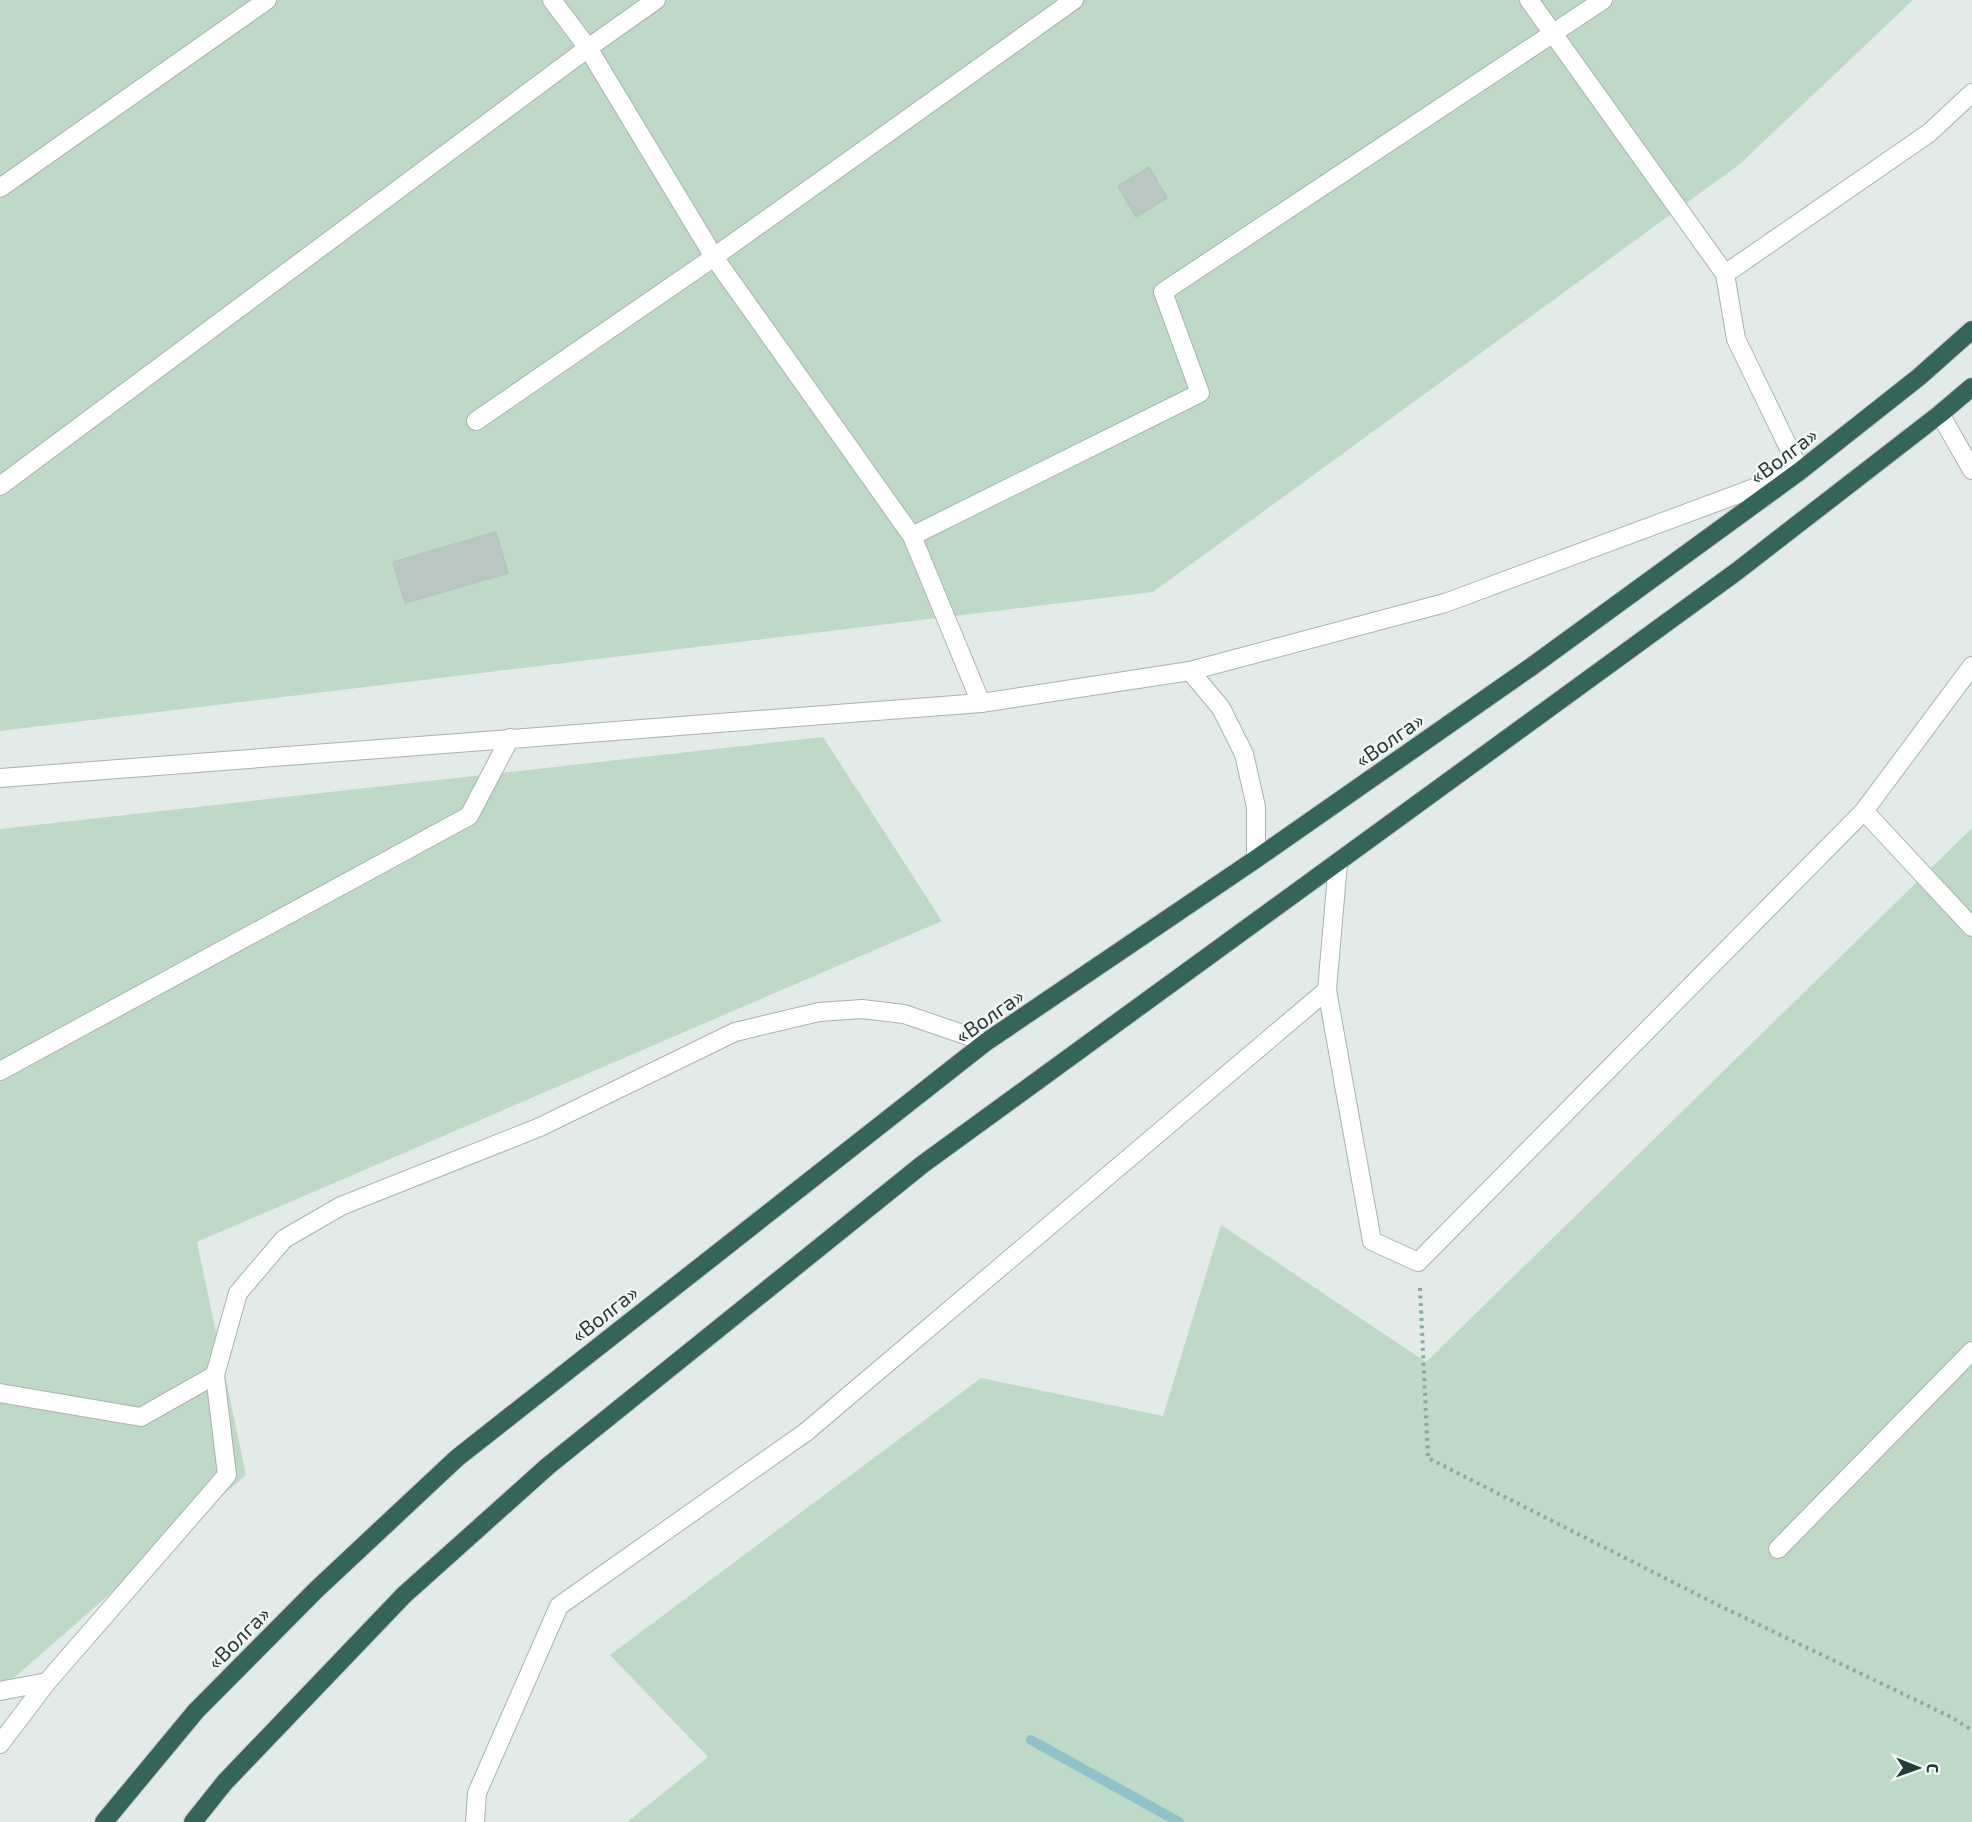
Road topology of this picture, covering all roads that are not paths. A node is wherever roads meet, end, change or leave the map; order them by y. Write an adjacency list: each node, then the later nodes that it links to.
1 (267, 0): 10 (street)
2 (552, 0): 8 (street)
3 (656, 0): 8 (street)
4 (1074, 0): 11 (street)
5 (1529, 0): 7 (street)
6 (1603, 0): 7 (street)
7 (1552, 33): 12 (street); 20 (street)
8 (588, 48): 11 (street); 19 (street)
9 (1972, 93): 12 (street)
10 (0, 188)
11 (714, 257): 16 (street); 20 (street)
12 (1725, 274): 18 (street)
13 (1972, 330): 18 (highway, «Волга»)
14 (1972, 387): 15 (highway)
15 (1940, 414): 17 (street); 28 (highway)
16 (476, 421)
17 (1972, 470)
18 (1800, 471): 22 (street); 27 (highway, «Волга»)
19 (0, 486)
20 (912, 536): 23 (street)
21 (1972, 666): 26 (street)
22 (1190, 671): 23 (street); 27 (street)
23 (981, 702): 24 (street)
24 (510, 738): 25 (street); 32 (street)
25 (0, 778)
26 (1864, 811): 29 (street); 30 (street)
27 (1256, 859): 31 (highway, «Волга»)
28 (1338, 863): 30 (street); 41 (highway)
29 (1972, 927)
30 (1327, 990): 42 (street)
31 (987, 1042): 34 (street); 40 (highway, «Волга»)
32 (0, 1071)
33 (1972, 1351): 36 (street)
34 (215, 1375): 35 (street); 37 (street)
35 (0, 1393)
36 (1778, 1549)
37 (47, 1682): 38 (street); 39 (street)
38 (0, 1691)
39 (0, 1744)
40 (104, 1822)
41 (193, 1822)
42 (475, 1822)

